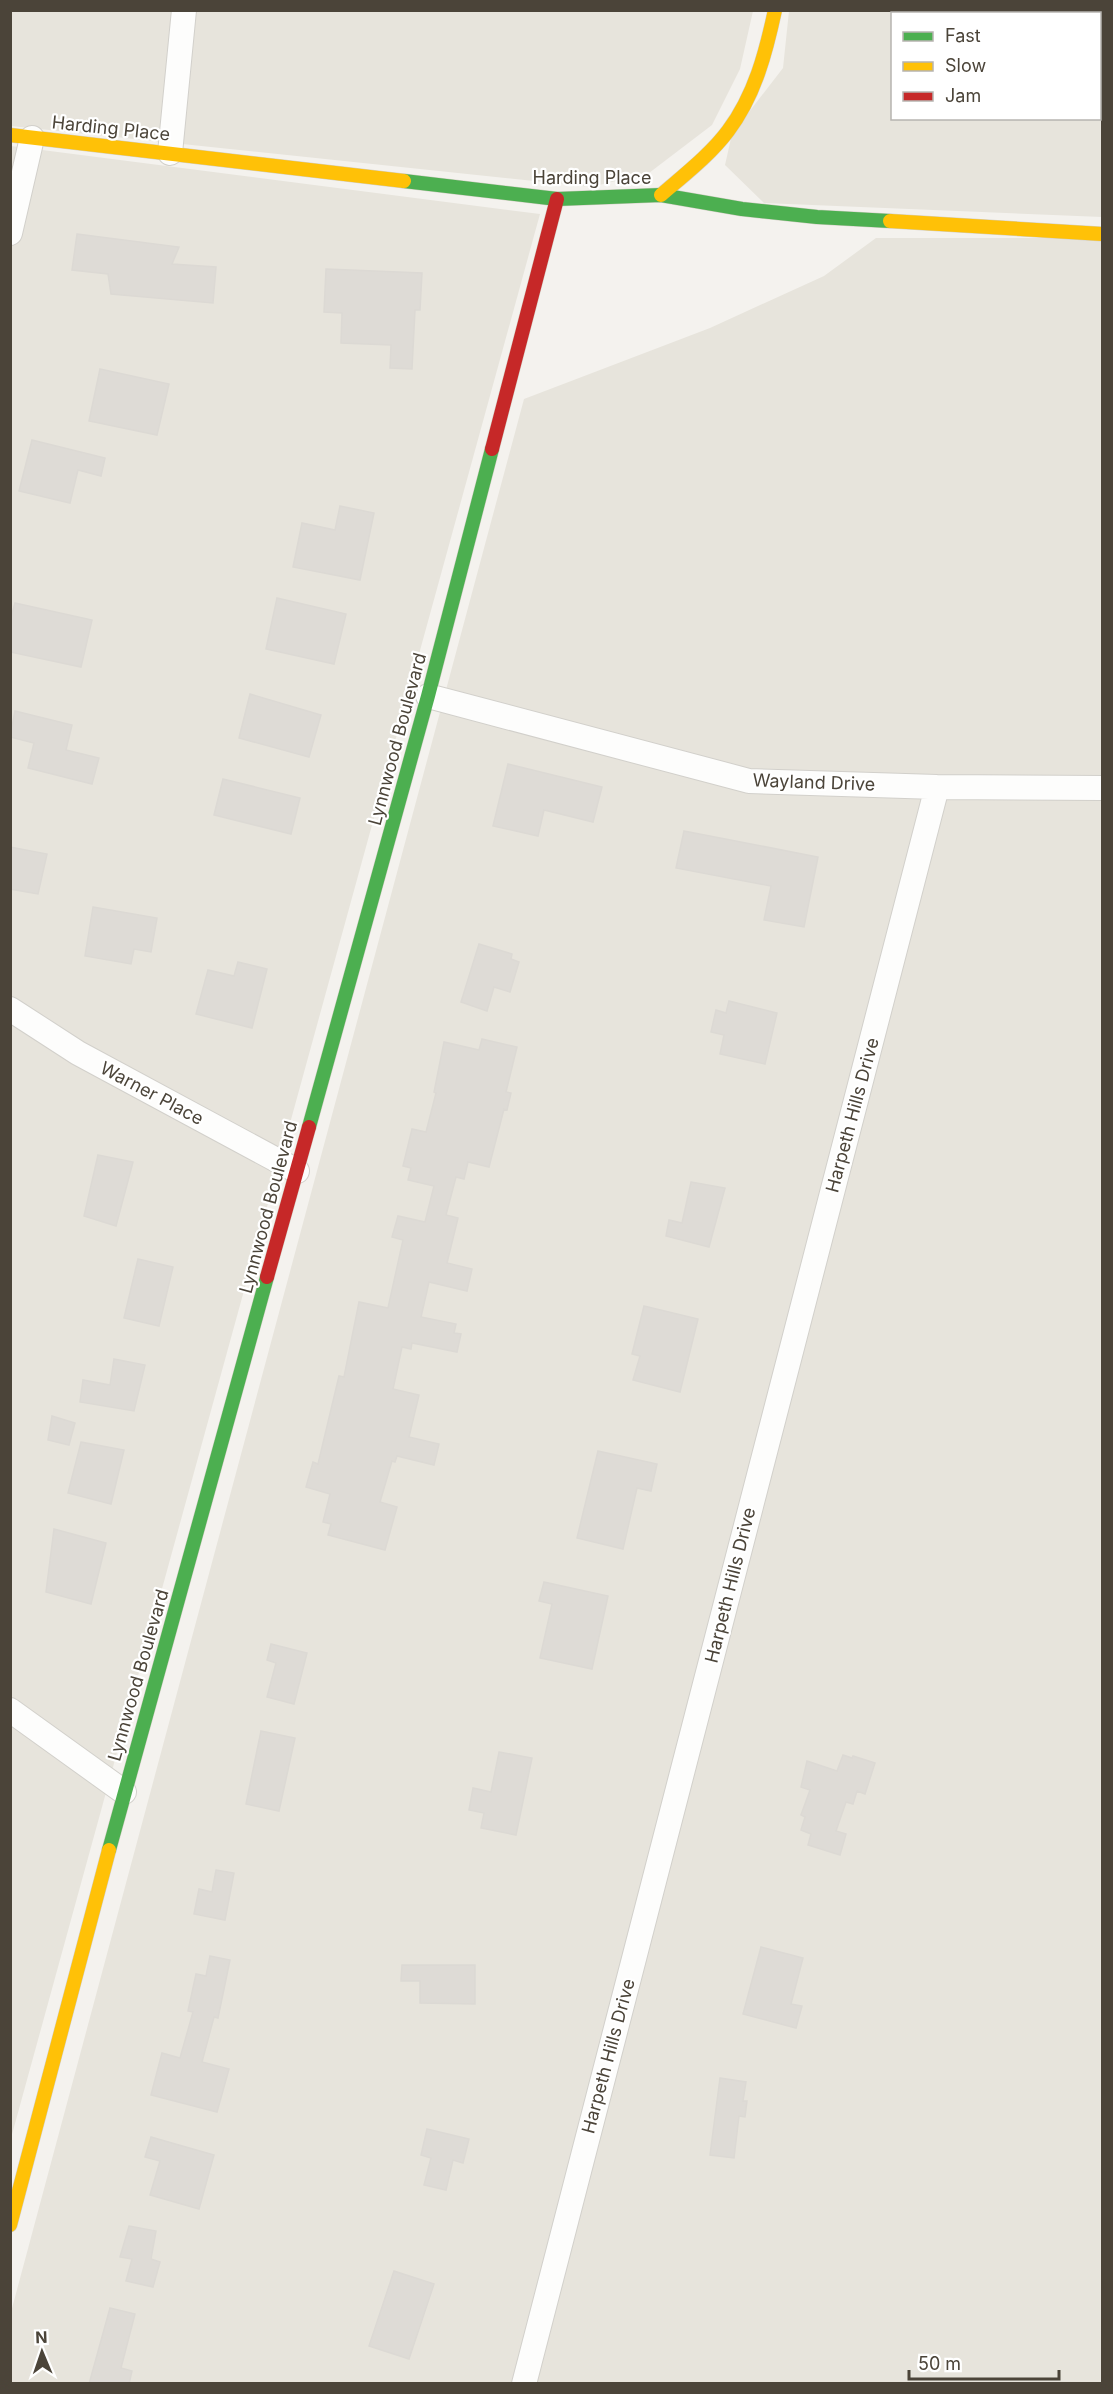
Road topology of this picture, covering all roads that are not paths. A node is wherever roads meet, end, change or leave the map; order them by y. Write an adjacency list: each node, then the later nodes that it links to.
1 (184, 10): 4 (street)
2 (775, 10): 5 (street)
3 (21, 136): 4 (street, Harding Place); 7 (street)
4 (170, 153): 6 (street, Harding Place)
5 (661, 195): 6 (street, Harding Place); 8 (street, Harding Place)
6 (557, 199): 9 (street, Lynnwood Boulevard)
7 (10, 233)
8 (1102, 234)
9 (428, 696): 10 (street, Wayland Drive); 13 (street, Lynnwood Boulevard)
10 (937, 787): 11 (street, Wayland Drive); 17 (street, Harpeth Hills Drive)
11 (1102, 788)
12 (10, 1009): 13 (street, Warner Place)
13 (297, 1171): 15 (street, Lynnwood Boulevard)
14 (10, 1710): 15 (street)
15 (124, 1792): 16 (street, Lynnwood Boulevard)
16 (10, 2225)
17 (524, 2384)

